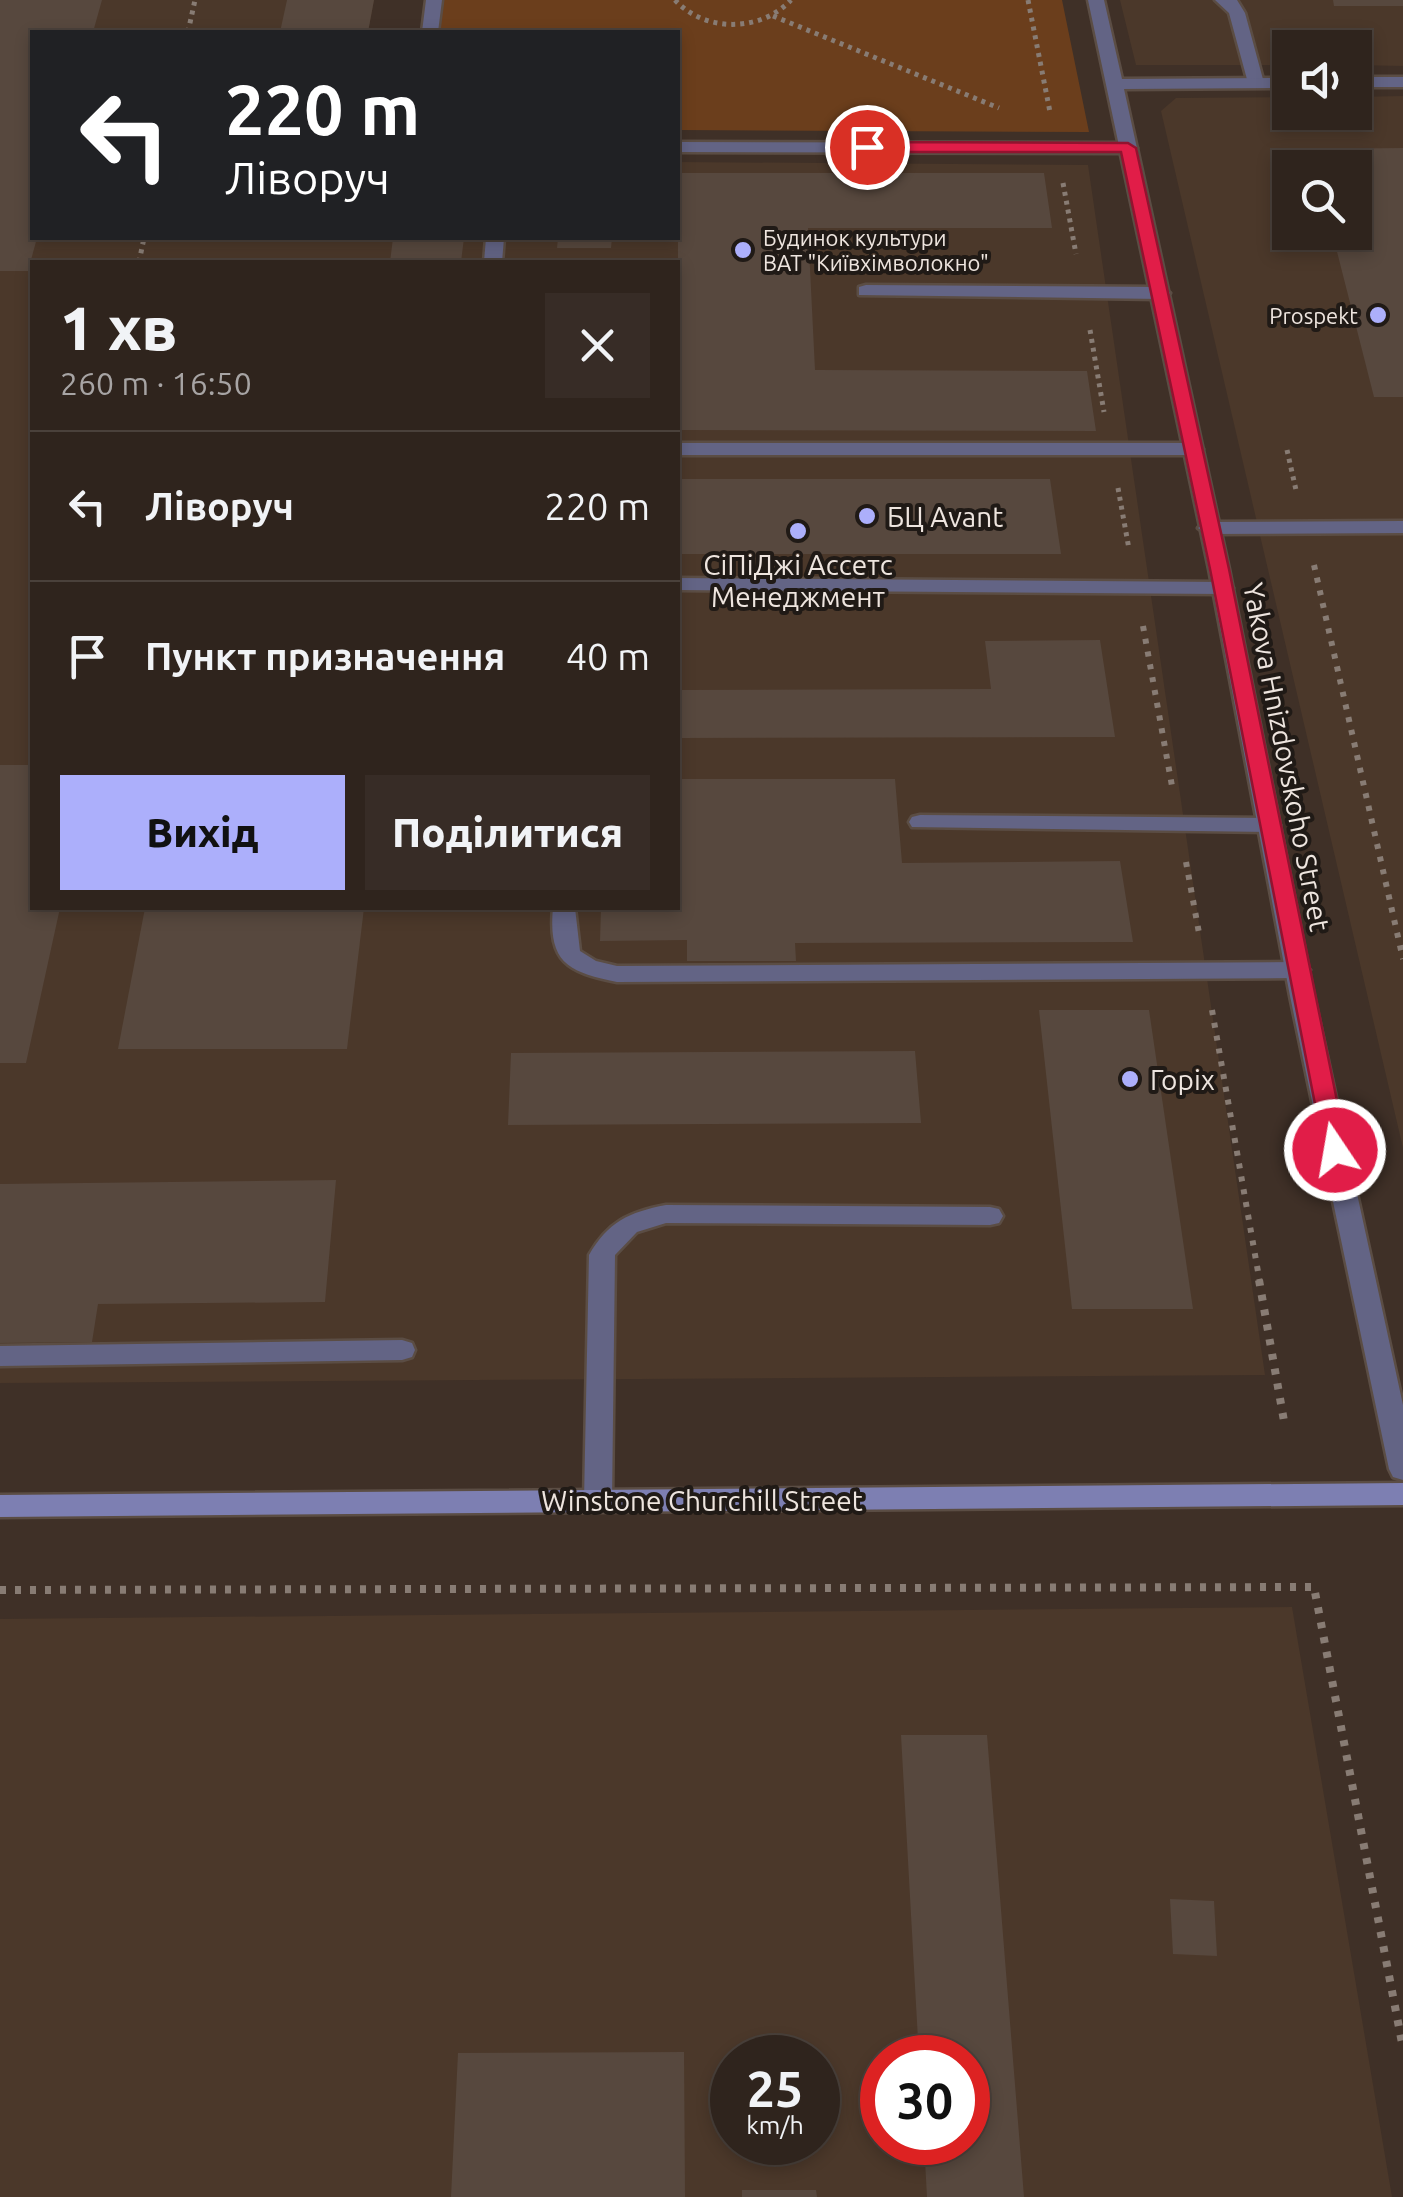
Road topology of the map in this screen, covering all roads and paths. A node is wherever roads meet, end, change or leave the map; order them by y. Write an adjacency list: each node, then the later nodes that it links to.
1 (195, 0): 9 (path)
2 (434, 0): 10 (street)
3 (676, 0): 8 (path)
4 (790, 0): 8 (path)
5 (1028, 0): 18 (path)
6 (1096, 0): 15 (street, Yakova Hnizdovskoho Street)
7 (1223, 0): 13 (street)
8 (773, 16): 16 (path)
9 (188, 30)
10 (430, 30)
11 (1372, 82): 12 (street)
12 (1403, 82)
13 (1256, 83): 14 (street); 15 (street)
14 (1272, 83)
15 (1113, 84): 19 (street, Yakova Hnizdovskoho Street)
16 (1012, 114)
17 (680, 146): 18 (street)
18 (1057, 148): 19 (street); 20 (path)
19 (1128, 148): 22 (street, Yakova Hnizdovskoho Street)
20 (1078, 265)
21 (866, 291): 22 (street)
22 (1161, 294): 26 (street, Yakova Hnizdovskoho Street)
23 (1088, 324): 24 (path)
24 (1106, 422)
25 (680, 449): 26 (street)
26 (1193, 449): 31 (street, Yakova Hnizdovskoho Street)
27 (1288, 450): 29 (path)
28 (1117, 480): 32 (path)
29 (1305, 527): 30 (street); 31 (street); 41 (path)
30 (1403, 527)
31 (1208, 528): 34 (street, Yakova Hnizdovskoho Street)
32 (1131, 559)
33 (680, 584): 34 (street)
34 (1223, 588): 38 (street, Yakova Hnizdovskoho Street)
35 (1142, 618): 36 (path)
36 (1174, 794)
37 (920, 822): 38 (street)
38 (1270, 825): 43 (street, Yakova Hnizdovskoho Street)
39 (1184, 853): 42 (path)
40 (564, 910): 42 (street)
41 (1403, 959)
42 (1206, 970): 43 (street); 47 (path)
43 (1298, 970): 48 (street, Yakova Hnizdovskoho Street)
44 (990, 1216): 50 (street)
45 (402, 1350): 46 (street)
46 (0, 1356)
47 (1284, 1421)
48 (1403, 1468)
49 (1403, 1494): 50 (street, Winstone Churchill Street)
50 (598, 1501): 51 (street, Winstone Churchill Street)
51 (0, 1506)
52 (0, 1590): 53 (path)
53 (1403, 2048)

